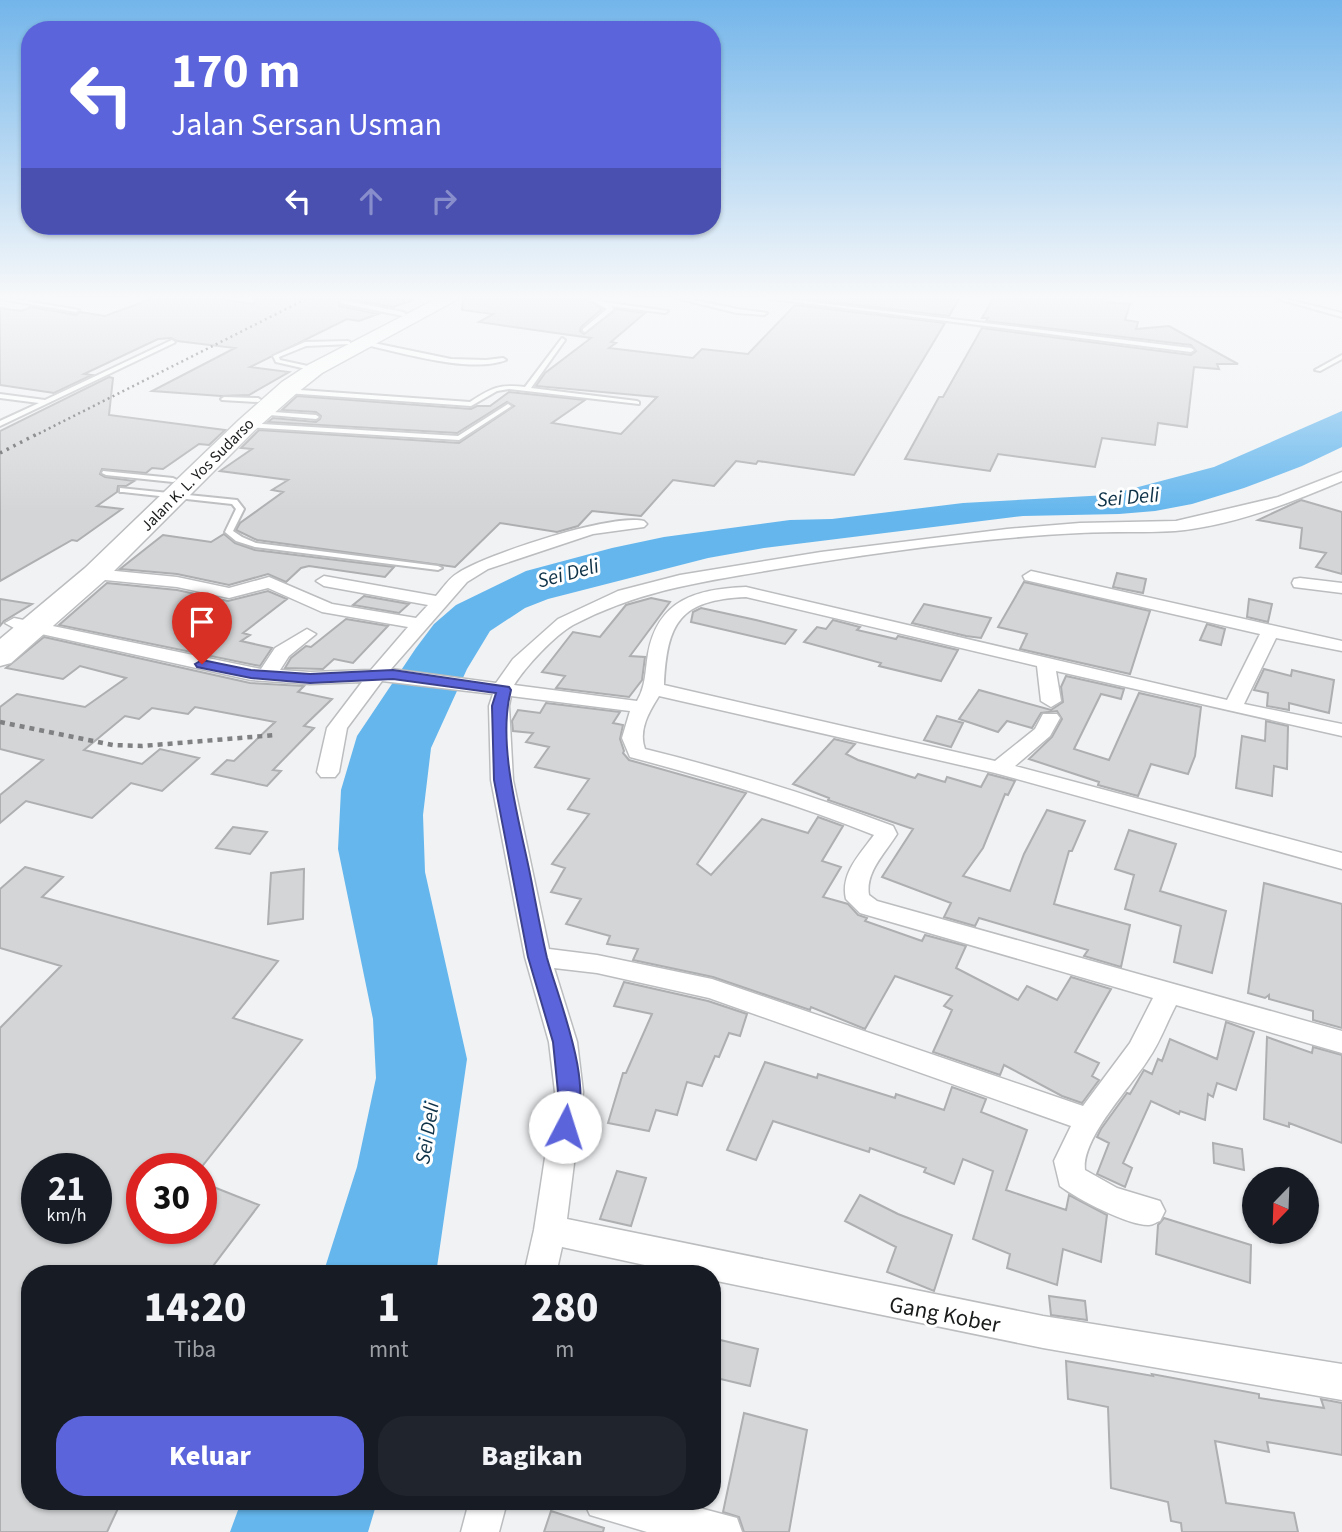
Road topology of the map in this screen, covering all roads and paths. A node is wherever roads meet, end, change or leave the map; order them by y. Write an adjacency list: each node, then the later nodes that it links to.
1 (113, 370): 9 (lane)
2 (306, 370): 12 (highway, Jalan K. L. Yos Sudarso)
3 (307, 370): 6 (highway, Jalan K. L. Yos Sudarso)
4 (540, 370): 5 (lane)
5 (527, 388): 6 (lane); 10 (lane)
6 (286, 391): 12 (highway, Jalan K. L. Yos Sudarso)
7 (0, 396): 9 (lane)
8 (224, 399): 12 (lane)
9 (47, 402): 14 (lane)
10 (637, 403)
11 (508, 406): 12 (lane)
12 (255, 413): 13 (lane); 17 (highway, Jalan K. L. Yos Sudarso)
13 (316, 416)
14 (0, 425)
15 (106, 472): 17 (lane)
16 (1342, 476): 36 (street)
17 (170, 489): 18 (lane); 20 (lane); 21 (highway, Jalan K. L. Yos Sudarso); 28 (highway, Jalan K. L. Yos Sudarso)
18 (123, 490)
19 (639, 524): 26 (street)
20 (438, 568)
21 (95, 574): 27 (street); 28 (highway, Jalan K. L. Yos Sudarso)
22 (1031, 576): 29 (street)
23 (324, 581): 26 (street)
24 (1300, 583): 25 (street)
25 (1342, 588)
26 (439, 602): 27 (street)
27 (420, 624): 35 (street)
28 (16, 628): 32 (highway, Jalan K. L. Yos Sudarso); 34 (street)
29 (1270, 631): 31 (street); 38 (street)
30 (307, 634): 34 (street)
31 (1342, 646)
32 (0, 656)
33 (1046, 663): 37 (street); 38 (street); 42 (street)
34 (267, 675): 35 (street)
35 (386, 675): 36 (street); 43 (street)
36 (491, 688): 37 (street); 45 (street)
37 (648, 698): 42 (street); 46 (street)
38 (1233, 707): 40 (street)
39 (0, 722): 41 (path)
40 (1342, 730)
41 (276, 735)
42 (999, 768): 44 (street)
43 (328, 772)
44 (1342, 861)
45 (538, 957): 48 (street); 50 (street)
46 (1169, 993): 47 (street); 48 (street)
47 (1342, 1042)
48 (1089, 1120): 49 (street)
49 (1149, 1211)
50 (550, 1230): 51 (street); 52 (street, Gang Kober)
51 (542, 1265)
52 (713, 1265)
53 (721, 1267): 54 (street, Gang Kober)
54 (1342, 1382)
55 (486, 1510): 57 (street)
56 (635, 1510): 58 (street)
57 (480, 1532)
58 (723, 1532)

